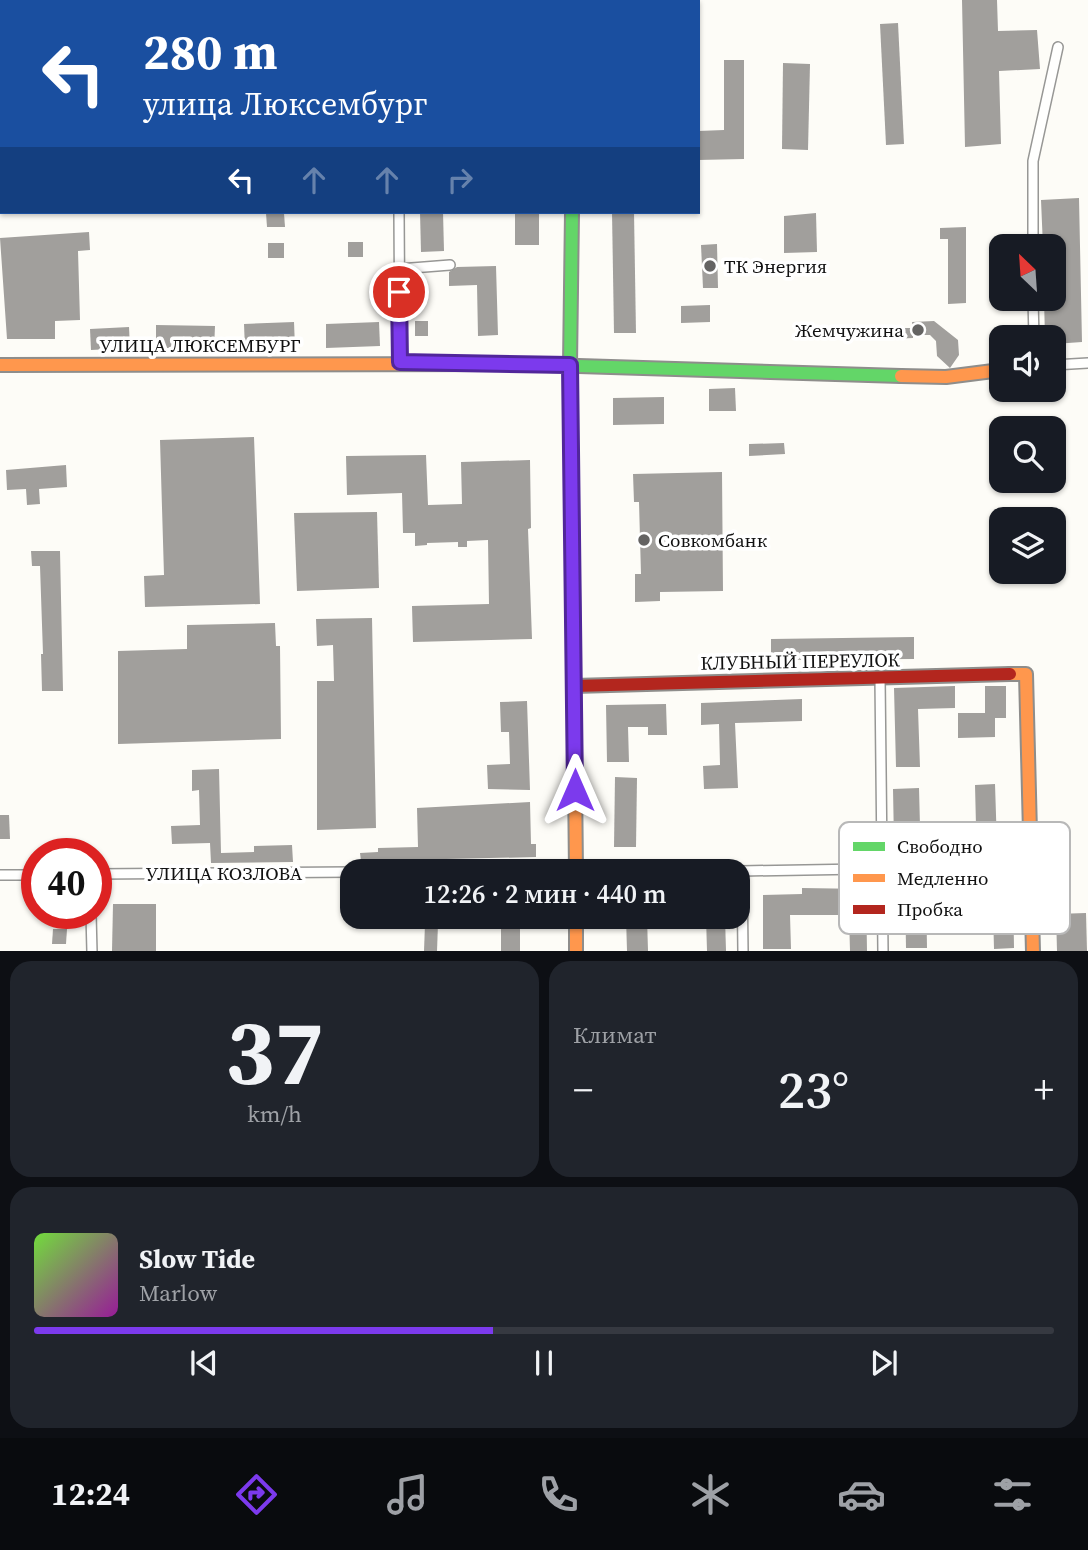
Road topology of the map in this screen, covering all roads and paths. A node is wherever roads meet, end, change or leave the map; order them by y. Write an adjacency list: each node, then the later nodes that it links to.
1 (1058, 47): 4 (street)
2 (399, 214): 6 (street)
3 (572, 214): 11 (street)
4 (1033, 234)
5 (450, 265): 6 (street)
6 (399, 268): 7 (street)
7 (400, 362): 10 (street, УЛИЦА ЛЮКСЕМБУРГ); 11 (street, УЛИЦА ЛЮКСЕМБУРГ)
8 (1088, 363): 9 (street)
9 (1066, 364)
10 (0, 365)
11 (570, 365): 12 (street, УЛИЦА ЛЮКСЕМБУРГ); 14 (street)
12 (989, 372)
13 (880, 678): 14 (street, КЛУБНЫЙ ПЕРЕУЛОК); 15 (street); 16 (street, КЛУБНЫЙ ПЕРЕУЛОК)
14 (574, 686): 17 (street)
15 (882, 822)
16 (1030, 822)
17 (576, 859)
18 (839, 869): 19 (street)
19 (750, 871)
20 (340, 872): 21 (street, УЛИЦА КОЗЛОВА)
21 (112, 874)
22 (0, 875): 23 (street)
23 (21, 875)
24 (92, 929): 27 (street)
25 (576, 929): 28 (street)
26 (743, 929): 29 (street)
27 (92, 951)
28 (576, 951)
29 (743, 951)

